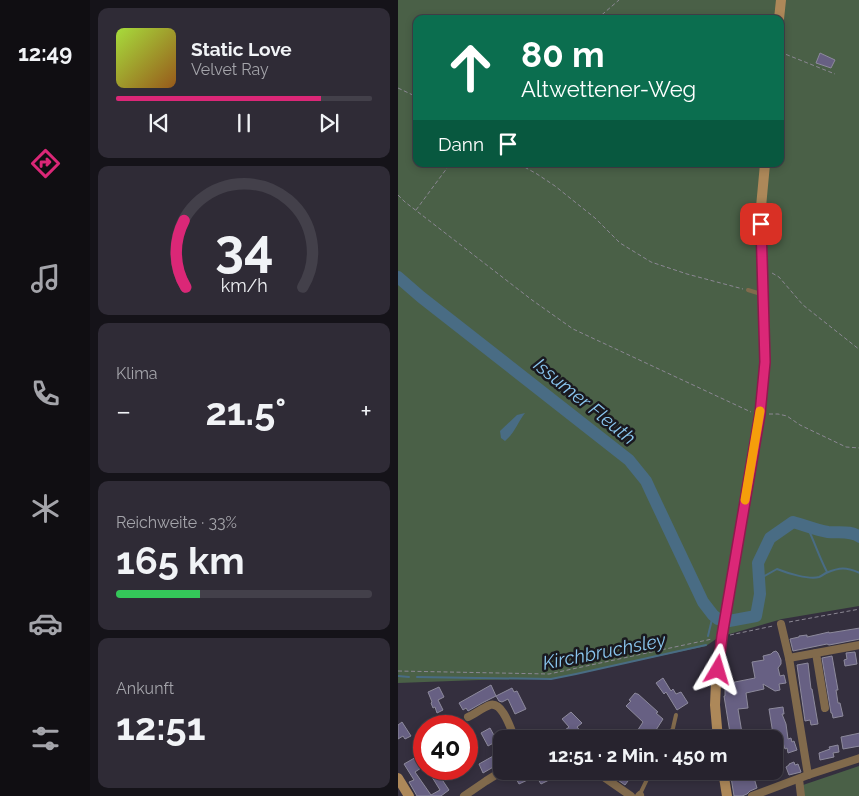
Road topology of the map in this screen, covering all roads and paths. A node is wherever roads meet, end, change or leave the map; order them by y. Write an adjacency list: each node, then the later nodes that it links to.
1 (619, 0): 3 (path)
2 (781, 0): 4 (street)
3 (602, 15)
4 (779, 15)
5 (784, 54): 6 (path)
6 (835, 74)
7 (398, 88): 8 (path)
8 (413, 94)
9 (448, 167): 13 (path)
10 (524, 167): 15 (path)
11 (765, 167): 14 (street)
12 (398, 195): 13 (path)
13 (416, 211): 18 (path)
14 (762, 273): 16 (street); 17 (path)
15 (748, 290): 16 (lane)
16 (763, 295): 18 (street)
17 (860, 350)
18 (758, 414): 19 (path); 22 (street)
19 (860, 448)
20 (860, 608): 21 (path)
21 (781, 624): 22 (path); 25 (street)
22 (723, 632): 26 (path); 32 (street)
23 (859, 646): 24 (street)
24 (816, 653): 25 (street); 27 (street)
25 (789, 658): 34 (street)
26 (398, 671)
27 (825, 708)
28 (472, 715): 30 (street)
29 (676, 715): 31 (lane)
30 (511, 730)
31 (672, 730)
32 (717, 730)
33 (860, 758): 34 (street)
34 (808, 775): 37 (street)
35 (493, 777): 42 (street)
36 (398, 778): 41 (street)
37 (799, 779): 46 (street); 47 (street)
38 (608, 780): 43 (street)
39 (648, 780): 44 (lane)
40 (724, 780): 45 (street)
41 (409, 796)
42 (464, 796)
43 (631, 796)
44 (640, 796)
45 (727, 796)
46 (752, 796)
47 (801, 796)

